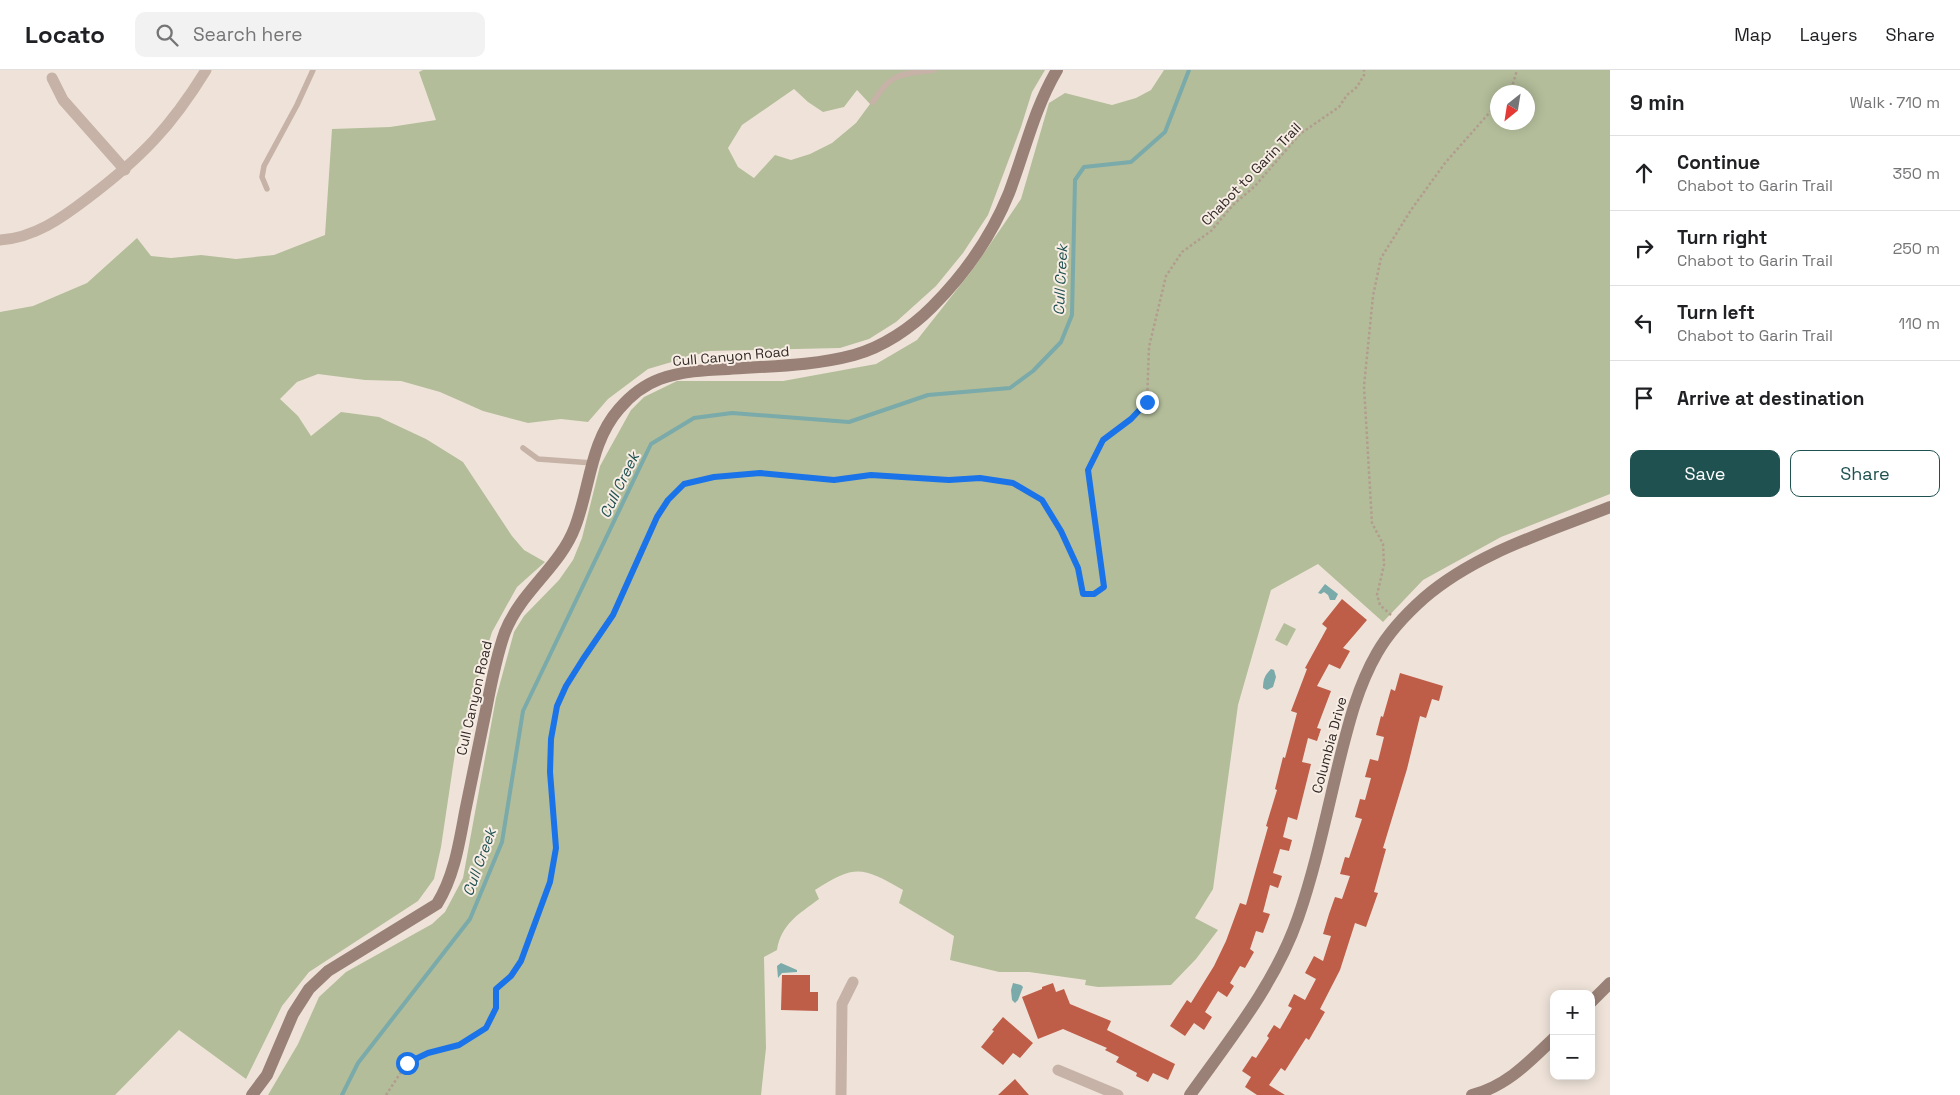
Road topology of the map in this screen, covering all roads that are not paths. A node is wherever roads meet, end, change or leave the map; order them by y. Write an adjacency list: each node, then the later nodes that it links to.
1 (206, 70): 7 (street)
2 (312, 70): 8 (lane)
3 (934, 70): 6 (lane)
4 (1057, 70): 11 (street, Cull Canyon Road)
5 (52, 78): 7 (street)
6 (873, 102)
7 (125, 170): 9 (street)
8 (268, 189)
9 (0, 240)
10 (523, 448): 11 (lane)
11 (593, 463): 18 (street, Cull Canyon Road)
12 (1610, 507): 21 (street, Columbia Drive)
13 (853, 982): 19 (street)
14 (1610, 984): 15 (street)
15 (1595, 998)
16 (1550, 1042): 22 (street)
17 (1058, 1070): 20 (street)
18 (252, 1095)
19 (841, 1095)
20 (1118, 1095)
21 (1190, 1095)
22 (1472, 1095)

